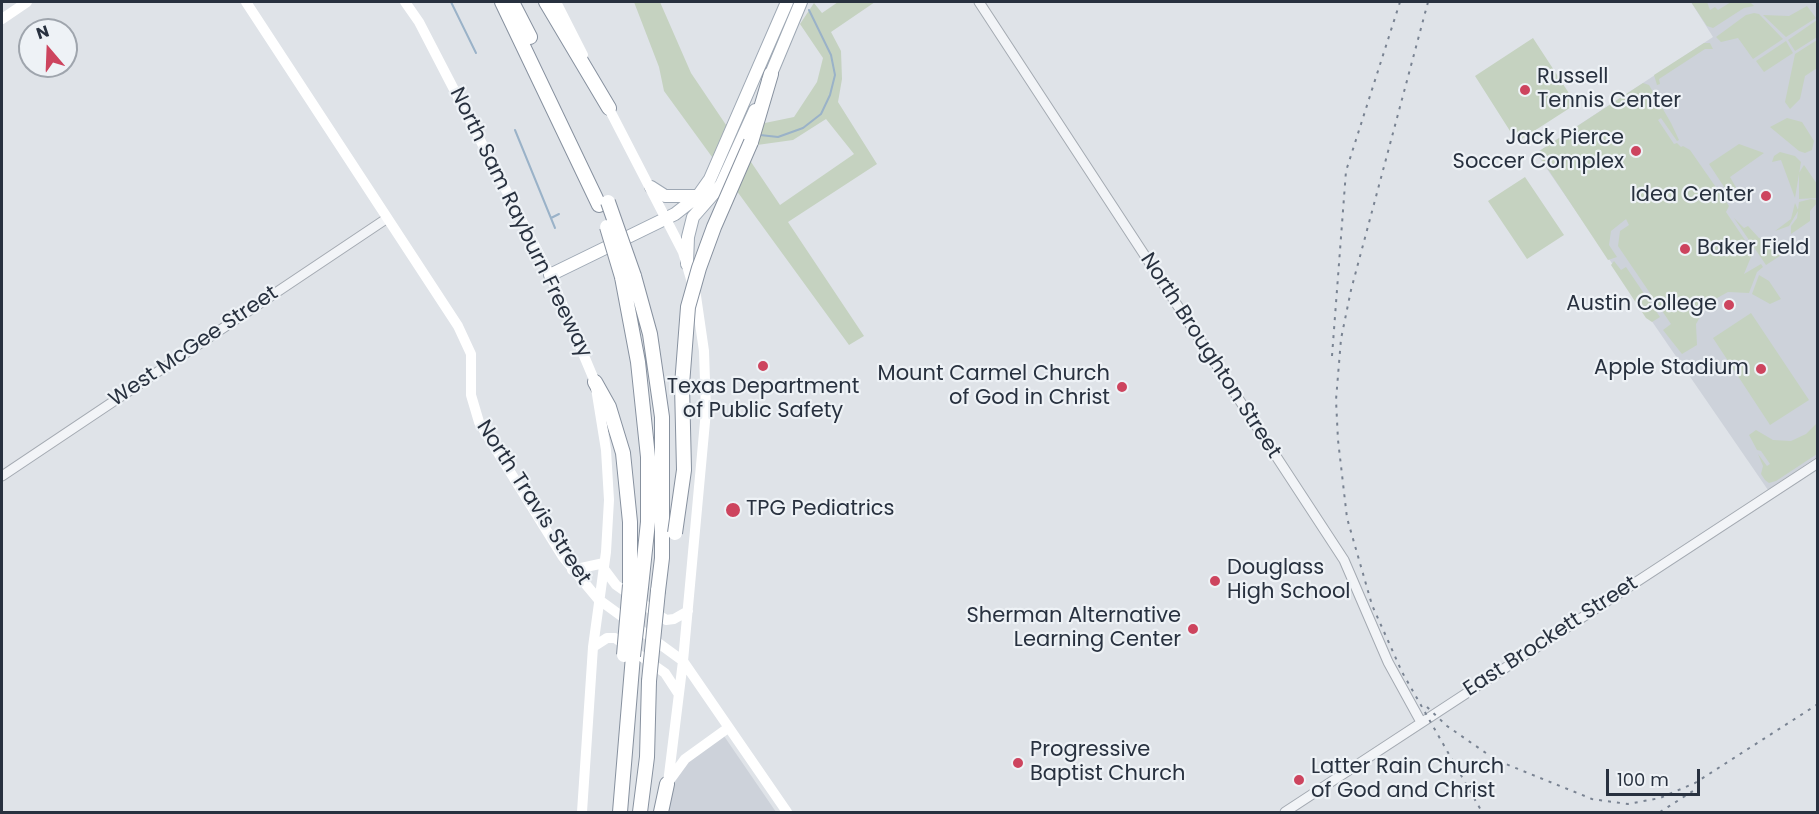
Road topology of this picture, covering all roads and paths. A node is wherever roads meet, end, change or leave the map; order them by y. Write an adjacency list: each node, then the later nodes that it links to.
1 (27, 2): 11 (main road)
2 (246, 2): 20 (main road, North Travis Street)
3 (405, 2): 22 (main road, North Sam Rayburn Freeway)
4 (502, 2): 18 (highway)
5 (512, 2): 18 (highway)
6 (546, 2): 15 (highway)
7 (556, 2): 15 (main road)
8 (787, 2): 12 (main road)
9 (801, 2): 13 (main road)
10 (979, 2): 36 (street, North Broughton Street)
11 (2, 19)
12 (779, 20): 13 (main road); 17 (main road)
13 (789, 31): 14 (main road)
14 (771, 74): 21 (main road); 27 (highway, bridge)
15 (609, 108): 16 (main road)
16 (651, 187): 17 (main road); 19 (main road)
17 (698, 196): 19 (main road)
18 (604, 203): 23 (highway, bridge)
19 (667, 218): 21 (main road); 22 (main road)
20 (386, 219): 26 (street, West McGee Street); 29 (main road, North Travis Street)
21 (687, 264): 32 (main road)
22 (550, 275): 24 (main road, North Sam Rayburn Freeway)
23 (628, 276): 27 (highway); 30 (highway)
24 (595, 382): 28 (main road, North Sam Rayburn Freeway); 30 (highway)
25 (1818, 463): 36 (street, East Brockett Street)
26 (2, 476)
27 (662, 558): 41 (highway, bridge)
28 (604, 566): 29 (main road); 31 (main road, North Sam Rayburn Freeway); 32 (main road)
29 (572, 570): 31 (main road, North Travis Street)
30 (635, 586): 40 (highway, bridge)
31 (598, 599): 33 (main road, North Sam Rayburn Freeway); 34 (main road, North Travis Street)
32 (688, 611): 34 (main road)
33 (593, 647): 35 (main road); 39 (main road, North Sam Rayburn Freeway)
34 (683, 661): 35 (main road); 37 (main road, North Travis Street)
35 (678, 693): 38 (main road)
36 (1422, 722): 44 (street, East Brockett Street)
37 (728, 728): 38 (main road); 43 (main road, North Travis Street)
38 (667, 784): 42 (highway)
39 (582, 813)
40 (620, 813)
41 (640, 813)
42 (663, 813)
43 (787, 813)
44 (1285, 813)

